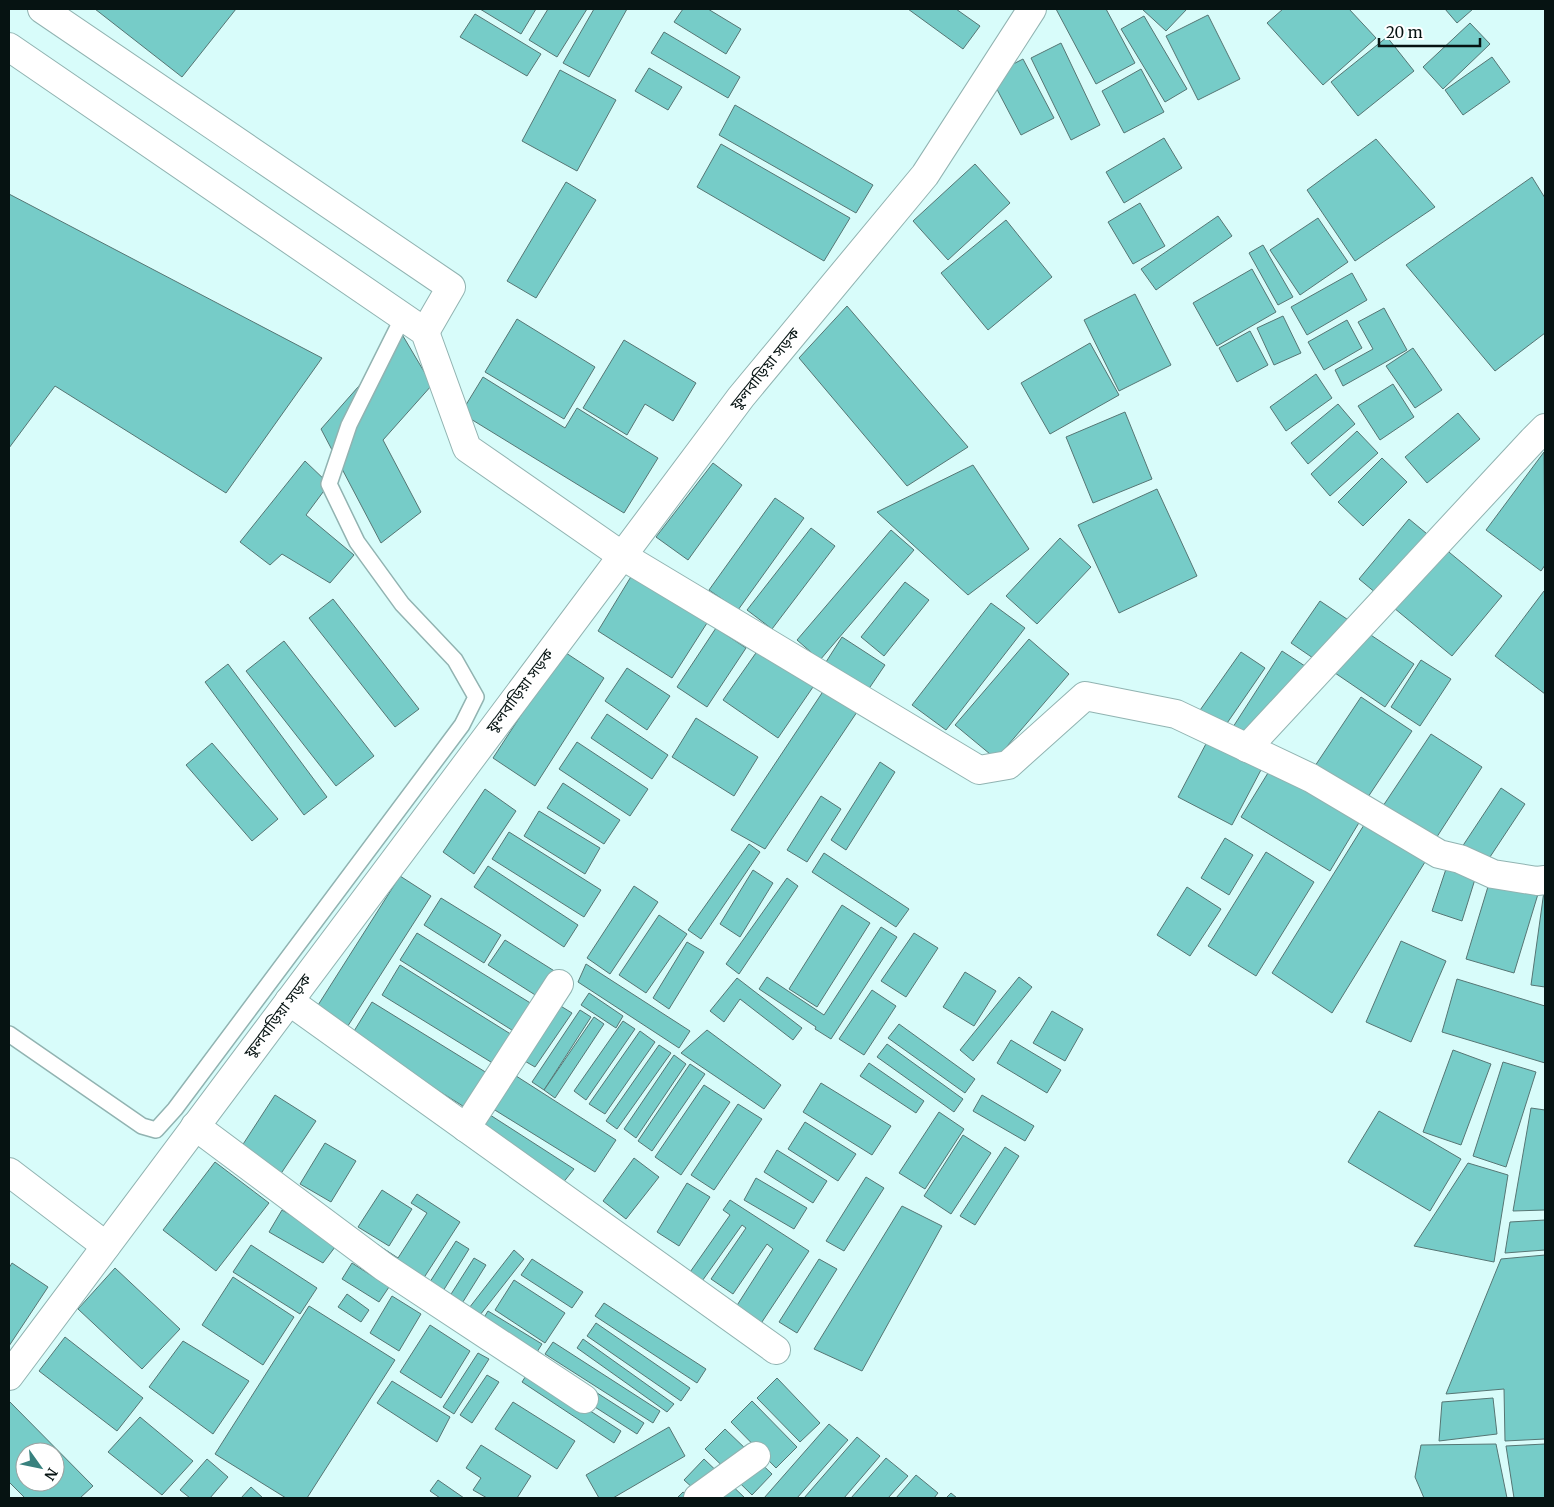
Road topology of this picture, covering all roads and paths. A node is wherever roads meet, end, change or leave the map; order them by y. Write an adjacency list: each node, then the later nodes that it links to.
1 (42, 9): 4 (street)
2 (1032, 9): 6 (street, ফুলবাড়িয়া সড়ক)
3 (9, 47): 4 (street)
4 (414, 325): 6 (street); 11 (lane)
5 (1545, 428): 7 (street)
6 (621, 556): 7 (street); 10 (street, ফুলবাড়িয়া সড়ক)
7 (1247, 748): 8 (street)
8 (1545, 880)
9 (559, 984): 13 (street)
10 (289, 1001): 12 (street, ফুলবাড়িয়া সড়ক); 13 (street)
11 (9, 1034)
12 (195, 1126): 15 (street, ফুলবাড়িয়া সড়ক); 18 (street)
13 (466, 1128): 16 (street)
14 (9, 1172): 15 (street)
15 (106, 1246): 17 (street, ফুলবাড়িয়া সড়ক)
16 (776, 1350)
17 (9, 1376)
18 (584, 1399)
19 (756, 1456): 20 (street)
20 (698, 1498)

